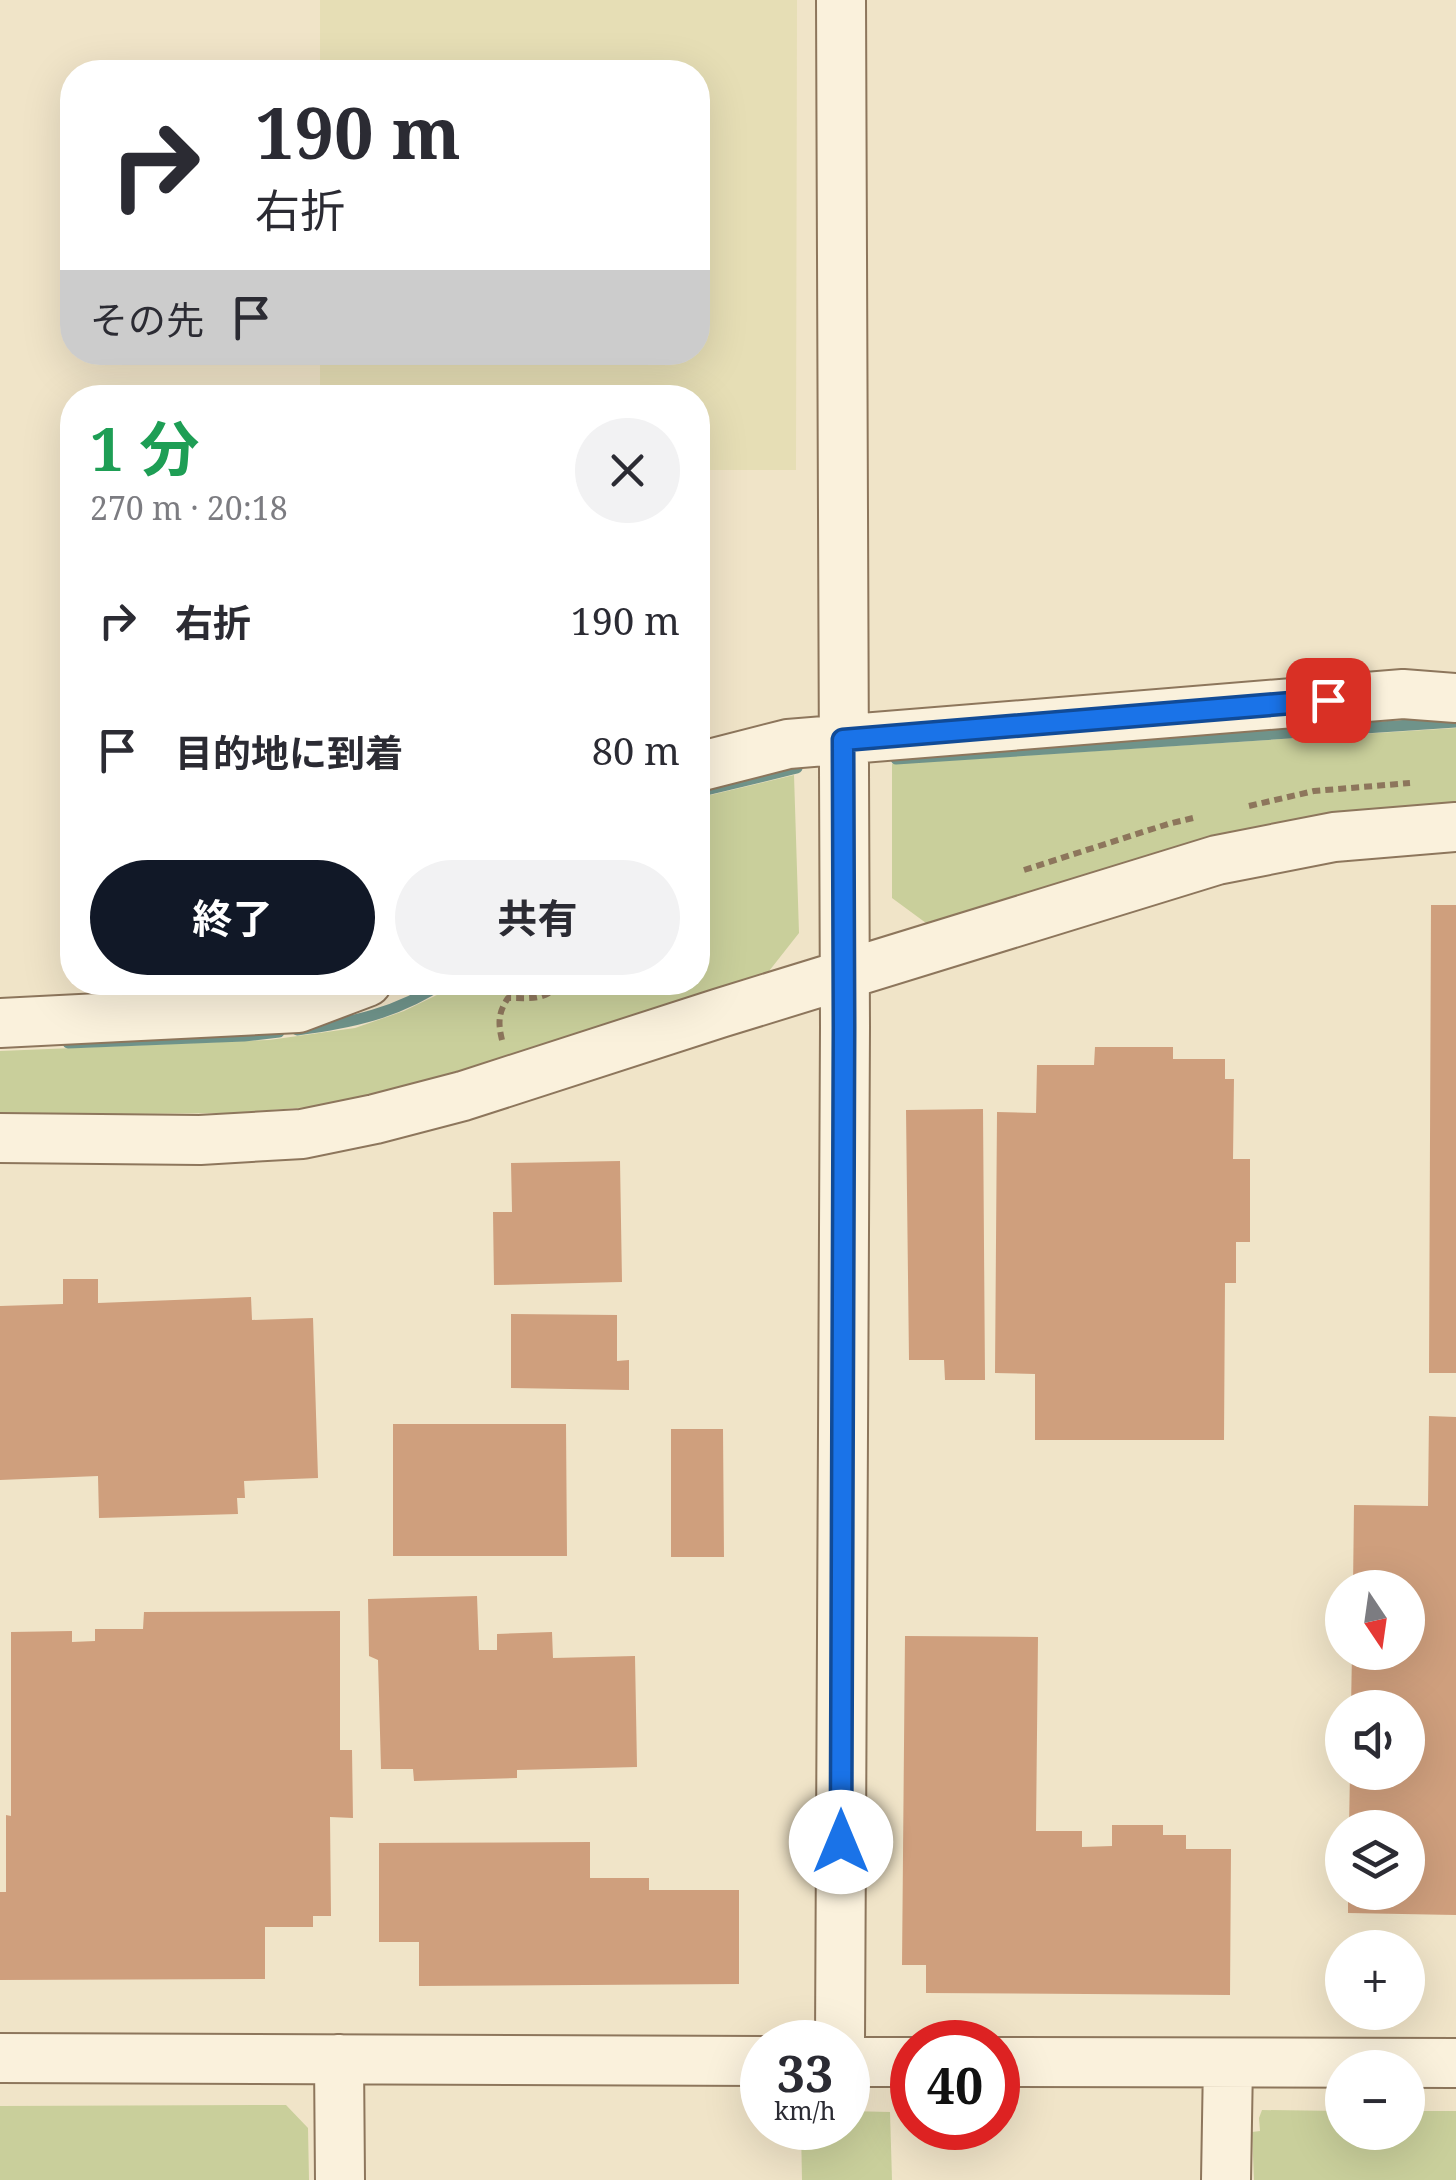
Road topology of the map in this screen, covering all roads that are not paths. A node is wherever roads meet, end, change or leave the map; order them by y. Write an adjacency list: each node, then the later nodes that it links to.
1 (841, 0): 3 (street)
2 (1456, 698): 3 (street)
3 (843, 740): 4 (street); 6 (street)
4 (710, 764)
5 (1456, 827): 6 (street)
6 (844, 977): 9 (street); 10 (street)
7 (332, 995): 8 (street)
8 (0, 1023)
9 (0, 1138)
10 (840, 2020)
11 (0, 2058): 12 (street)
12 (338, 2060): 13 (street); 17 (street)
13 (740, 2061)
14 (1020, 2062): 15 (street)
15 (1228, 2062): 16 (street); 18 (street)
16 (1456, 2063)
17 (340, 2180)
18 (1226, 2180)

